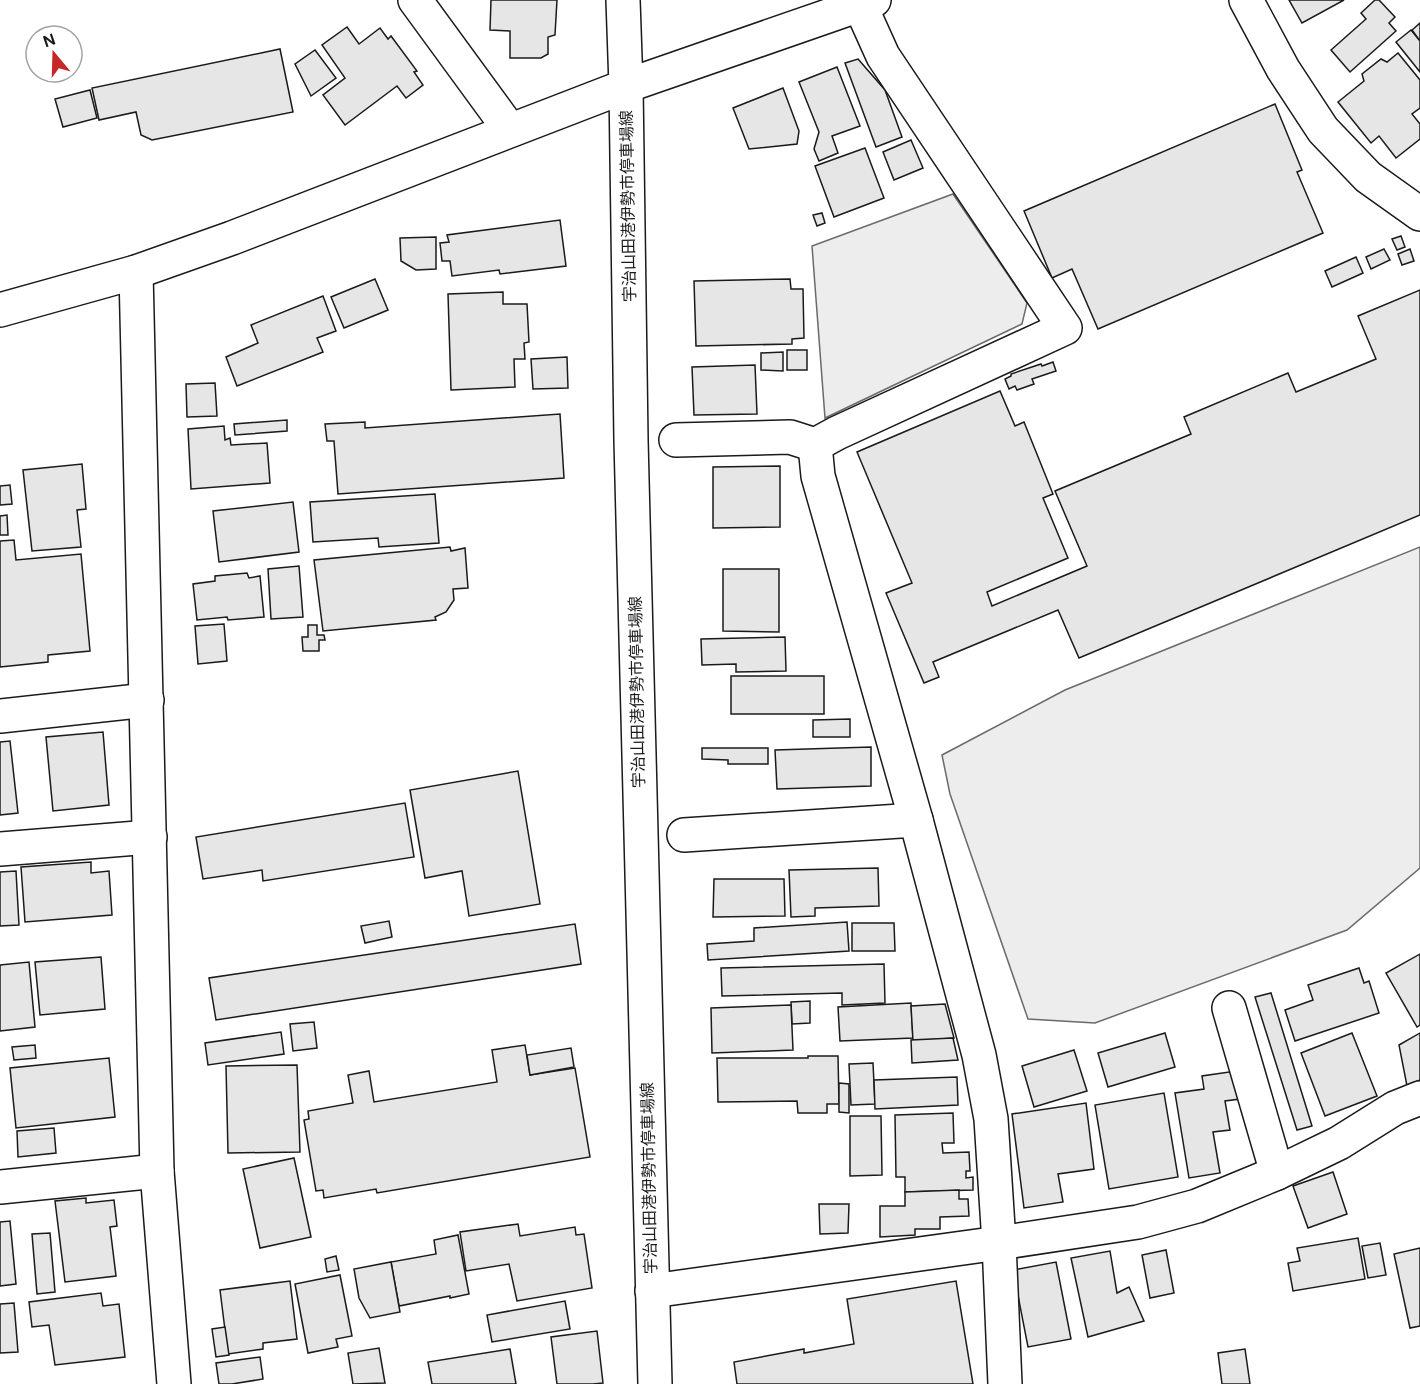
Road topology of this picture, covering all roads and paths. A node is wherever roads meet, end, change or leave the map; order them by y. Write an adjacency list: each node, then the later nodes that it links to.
1 (416, 0): 6 (street)
2 (623, 0): 5 (street, 宇治山田港伊勢市停車場線)
3 (1246, 0): 7 (street)
4 (867, 3): 5 (street); 11 (street)
5 (626, 86): 6 (street); 24 (street, 宇治山田港伊勢市停車場線)
6 (510, 130): 8 (street)
7 (1420, 214)
8 (136, 272): 9 (street); 12 (street)
9 (0, 310)
10 (676, 440): 11 (street)
11 (815, 445): 14 (street)
12 (147, 700): 13 (street); 16 (street)
13 (0, 716)
14 (916, 820): 15 (street); 23 (street)
15 (684, 835)
16 (150, 837): 17 (street); 20 (street)
17 (0, 849)
18 (1229, 1008): 21 (street)
19 (1420, 1098): 21 (street)
20 (157, 1172): 22 (street); 25 (street)
21 (1277, 1173): 23 (street)
22 (0, 1187)
23 (999, 1243): 24 (street); 27 (street)
24 (652, 1291): 26 (street, 宇治山田港伊勢市停車場線)
25 (174, 1384)
26 (655, 1384)
27 (1005, 1384)

